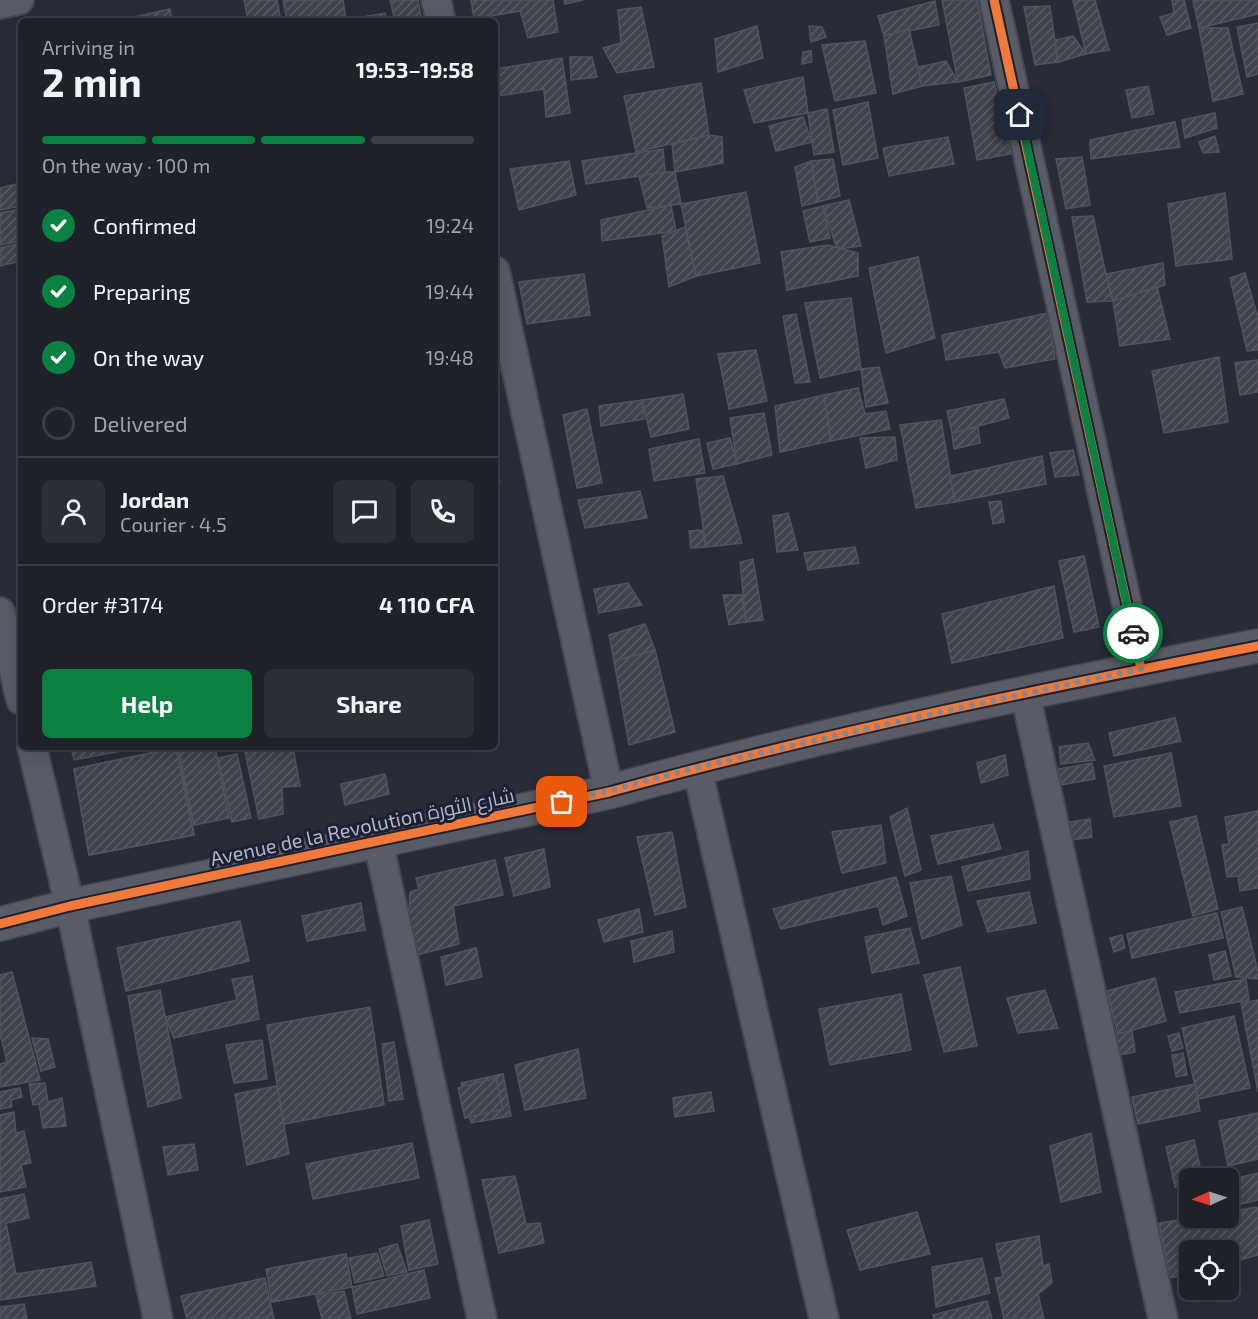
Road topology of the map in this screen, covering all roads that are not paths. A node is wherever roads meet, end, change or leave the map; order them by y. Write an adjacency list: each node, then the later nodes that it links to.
1 (19, 0): 4 (street)
2 (436, 0): 5 (street)
3 (994, 0): 9 (street)
4 (0, 4)
5 (440, 18)
6 (498, 285): 14 (street)
7 (0, 612): 10 (street)
8 (1258, 646): 9 (street, Avenue de la Revolution شارع الثورة)
9 (1141, 669): 11 (street, Avenue de la Revolution شارع الثورة)
10 (18, 687)
11 (1025, 693): 13 (street, Avenue de la Revolution شارع الثورة); 21 (street)
12 (33, 750): 16 (street)
13 (697, 768): 14 (street, Avenue de la Revolution شارع الثورة); 20 (street)
14 (609, 792): 15 (street, Avenue de la Revolution شارع الثورة)
15 (378, 841): 16 (street, Avenue de la Revolution شارع الثورة); 19 (street)
16 (70, 906): 17 (street, Avenue de la Revolution شارع الثورة); 18 (street)
17 (0, 924)
18 (158, 1319)
19 (482, 1319)
20 (824, 1319)
21 (1163, 1319)

